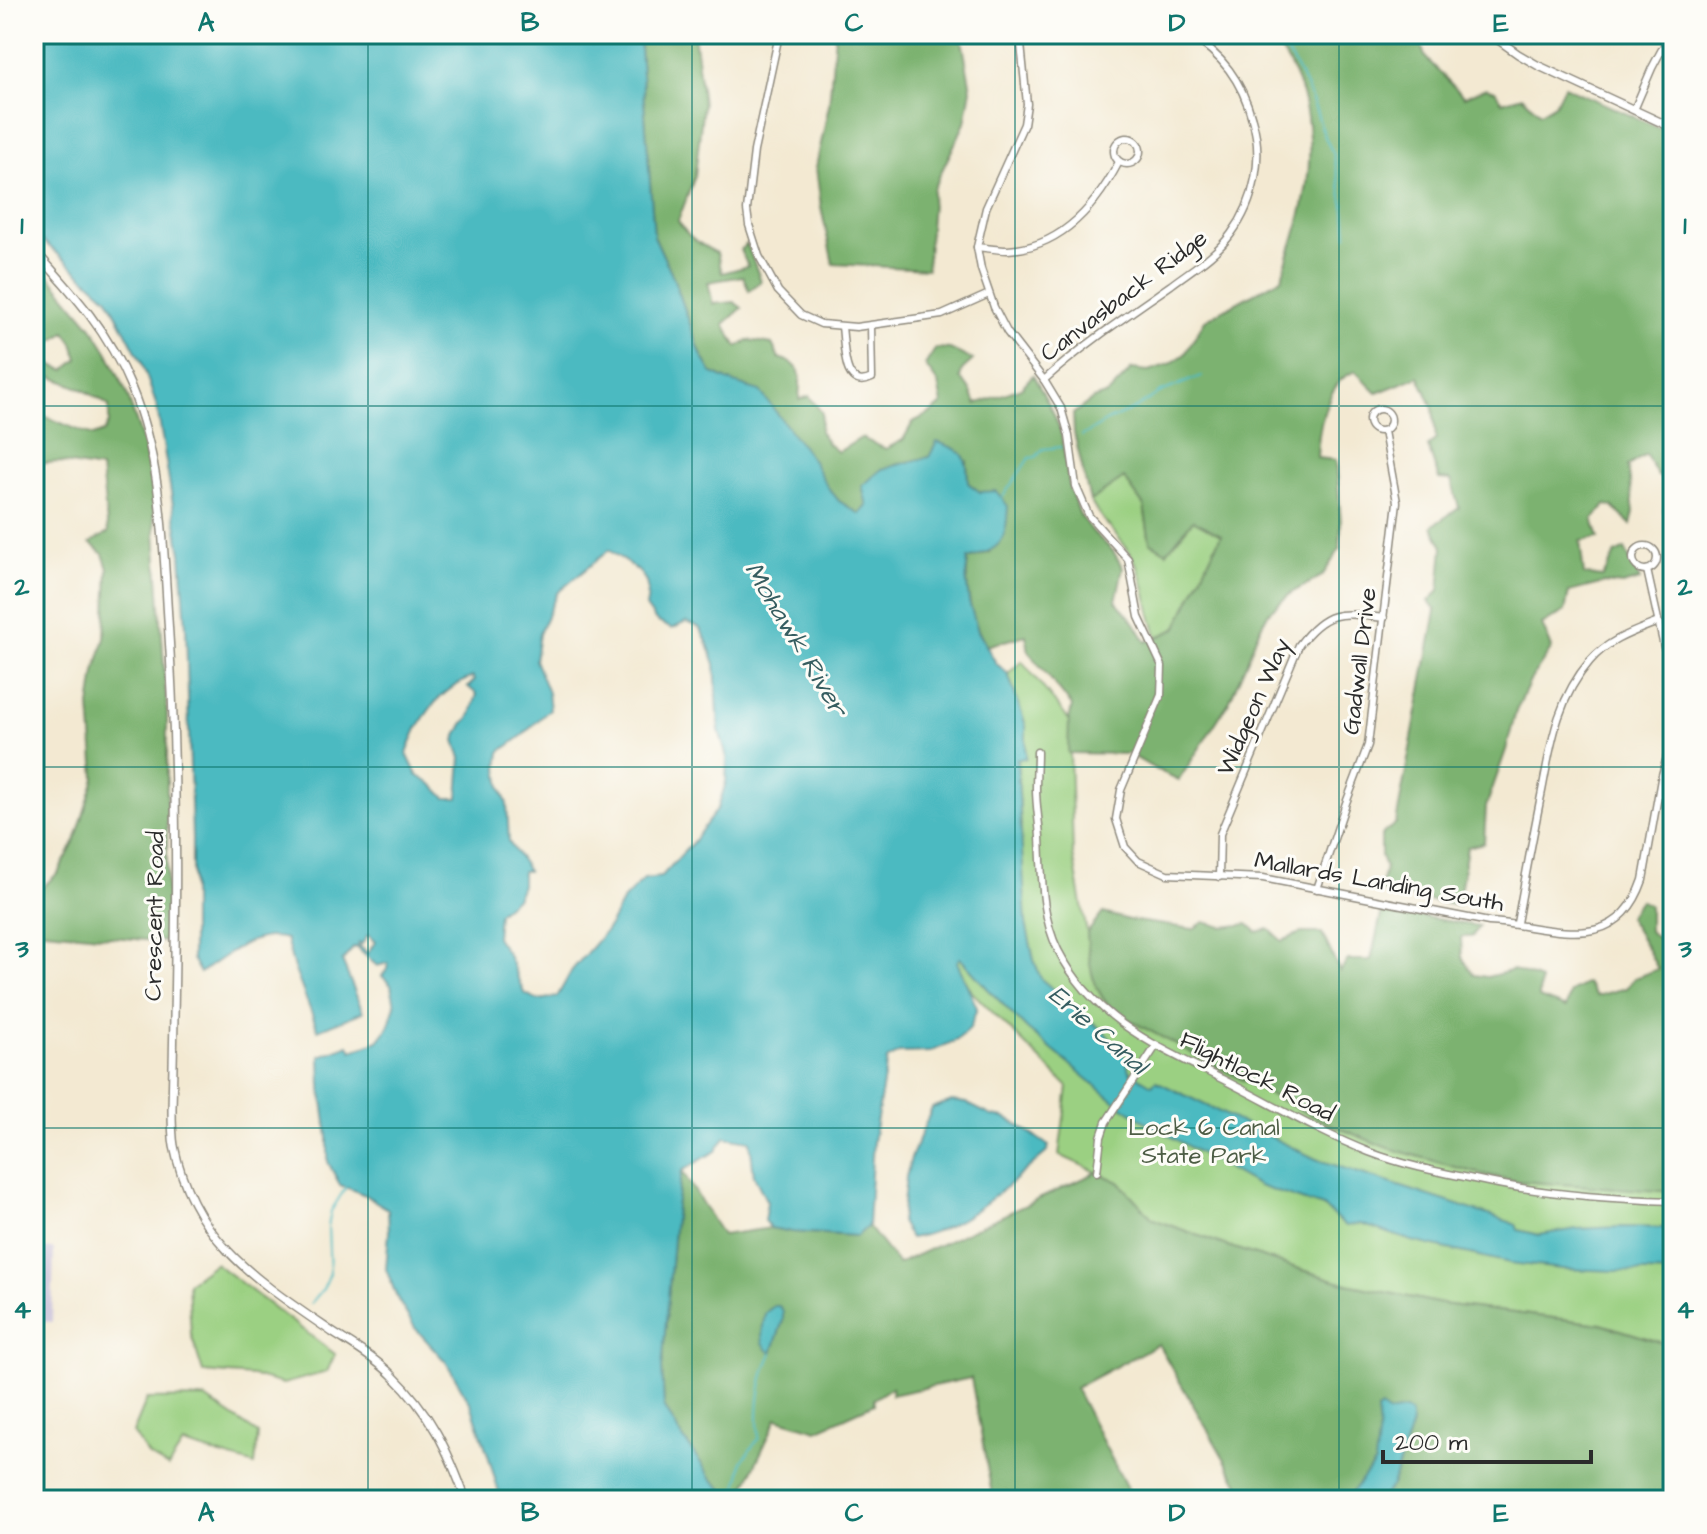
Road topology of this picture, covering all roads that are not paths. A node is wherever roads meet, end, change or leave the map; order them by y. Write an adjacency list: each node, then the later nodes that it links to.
1 (776, 34): 13 (street)
2 (1020, 34): 9 (street)
3 (1188, 34): 14 (street, Canvasback Ridge)
4 (1490, 34): 6 (street)
5 (1670, 34): 6 (street)
6 (1634, 110): 7 (street)
7 (1673, 128)
8 (1119, 162): 8 (street); 9 (street)
9 (977, 247): 11 (street, Mallards Landing South)
10 (34, 250): 28 (street, Crescent Road)
11 (989, 294): 12 (street); 14 (street, Mallards Landing South)
12 (871, 326): 13 (street); 13 (street)
13 (842, 327)
14 (1044, 380): 22 (street, Mallards Landing South)
15 (1384, 431): 17 (street, Gadwall Drive)
16 (1647, 570): 16 (street); 18 (street)
17 (1384, 618): 22 (street, Widgeon Way); 23 (street, Gadwall Drive)
18 (1658, 622): 19 (street); 24 (street)
19 (1673, 663)
20 (1673, 744): 24 (street, Mallards Landing South)
21 (1037, 752): 25 (street, Flightlock Road)
22 (1219, 877): 23 (street, Mallards Landing South)
23 (1317, 889): 24 (street, Mallards Landing South)
24 (1517, 923)
25 (1156, 1046): 26 (street); 27 (street, Flightlock Road)
26 (1097, 1172)
27 (1673, 1201)
28 (466, 1500)

